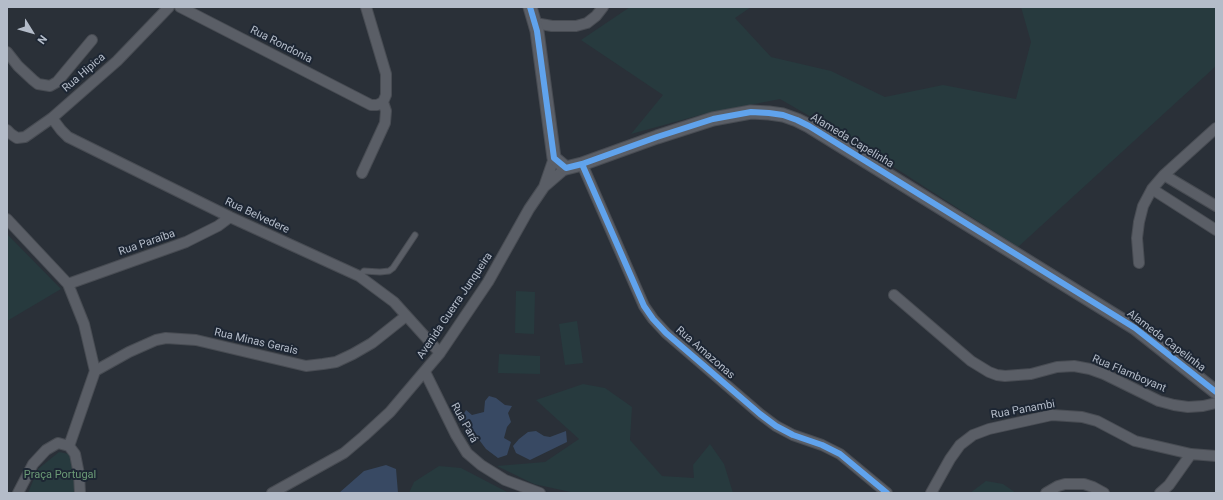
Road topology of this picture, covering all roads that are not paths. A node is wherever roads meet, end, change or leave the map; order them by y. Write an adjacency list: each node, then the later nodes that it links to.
1 (169, 7): 10 (street, Rua Hipica)
2 (180, 7): 9 (street, Rua Rondonia)
3 (366, 7): 9 (street)
4 (530, 7): 6 (street)
5 (603, 7): 6 (street)
6 (535, 23): 13 (street)
7 (92, 40): 8 (street)
8 (7, 52)
9 (383, 102): 16 (street)
10 (52, 118): 12 (street, Rua Hipica); 21 (street, Rua Belvedere)
11 (1216, 128): 17 (street)
12 (7, 130)
13 (554, 158): 15 (street); 18 (street, Avenida Guerra Junqueira)
14 (582, 164): 15 (street, Alameda Capelinha); 33 (street, Alameda Capelinha); 42 (street, Rua Amazonas)
15 (566, 168): 18 (street, Avenida Guerra Junqueira)
16 (362, 173)
17 (1164, 175): 19 (street); 20 (street)
18 (544, 187): 30 (street, Avenida Guerra Junqueira)
19 (1152, 189): 23 (street); 25 (street)
20 (1216, 206)
21 (230, 217): 26 (street, Rua Belvedere); 27 (street, Rua Paraíba)
22 (7, 219): 27 (street)
23 (1216, 230)
24 (415, 235): 26 (lane)
25 (1139, 263)
26 (359, 276): 29 (street, Rua Belvedere)
27 (68, 284): 31 (street)
28 (894, 295): 34 (street, Rua Flamboyant)
29 (406, 316): 30 (street, Rua Belvedere); 31 (street, Rua Minas Gerais)
30 (440, 354): 32 (street, Avenida Guerra Junqueira)
31 (95, 371): 35 (street)
32 (425, 372): 40 (street, Avenida Guerra Junqueira); 41 (street, Rua Pará)
33 (1216, 392)
34 (1216, 402)
35 (70, 446): 38 (street); 39 (street)
36 (1191, 454): 37 (street, Rua Panambi); 43 (street, Rua Panambi); 46 (street)
37 (1216, 456)
38 (18, 493)
39 (80, 493)
40 (272, 493)
41 (540, 493)
42 (886, 493)
43 (931, 493)
44 (1046, 493): 45 (street)
45 (1104, 493)
46 (1160, 493)

